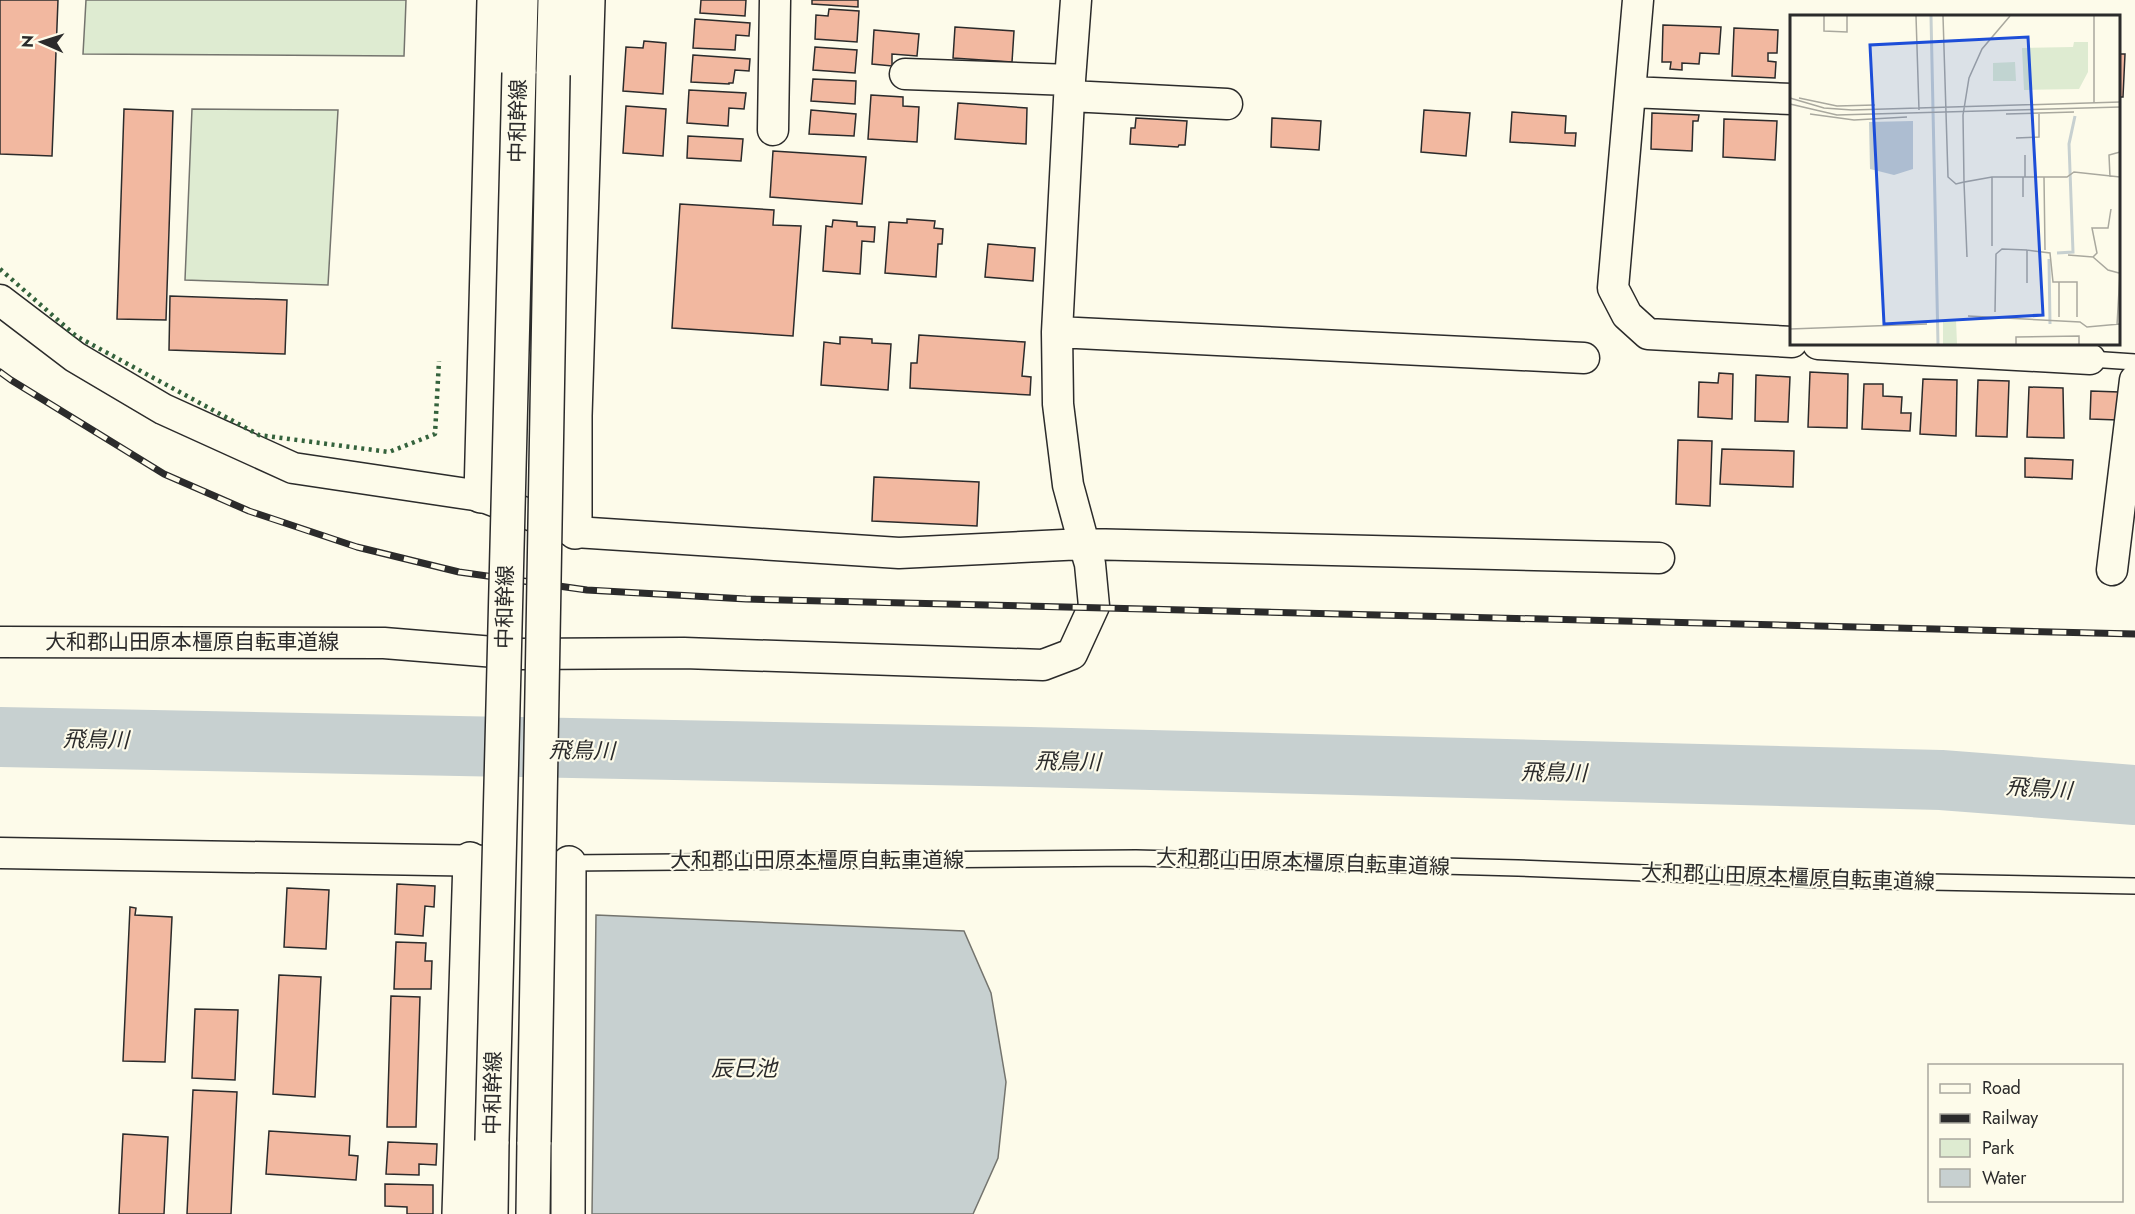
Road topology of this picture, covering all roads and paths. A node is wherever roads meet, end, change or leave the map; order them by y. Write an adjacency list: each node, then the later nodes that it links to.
1 (495, 0): 22 (main road)
2 (521, 0): 34 (main road, 中和幹線, bridge)
3 (555, 0): 35 (main road, 中和幹線, bridge)
4 (588, 0): 23 (main road)
5 (775, 0): 13 (street)
6 (1076, 0): 9 (street, 大和郡山田原本橿原自転車道線)
7 (1638, 0): 10 (street)
8 (905, 74): 9 (street)
9 (1070, 88): 12 (street); 15 (street, 大和郡山田原本橿原自転車道線)
10 (1630, 92): 11 (street); 16 (street)
11 (1790, 99)
12 (1227, 104)
13 (773, 130)
14 (0, 300): 22 (street)
15 (1057, 332): 18 (street); 24 (street, 大和郡山田原本橿原自転車道線)
16 (1790, 342)
17 (1836, 345): 19 (street)
18 (1584, 358)
19 (2090, 359): 20 (lane)
20 (2135, 362)
21 (2135, 380): 26 (street)
22 (481, 496): 23 (street)
23 (575, 532): 24 (street)
24 (1084, 544): 25 (street); 27 (street, 大和郡山田原本橿原自転車道線)
25 (1659, 558)
26 (2112, 570)
27 (0, 642)
28 (0, 853): 29 (street, 大和郡山田原本橿原自転車道線)
29 (470, 859): 30 (street, 大和郡山田原本橿原自転車道線); 33 (main road)
30 (520, 862): 31 (lane, 大和郡山田原本橿原自転車道線)
31 (569, 863): 32 (lane, 大和郡山田原本橿原自転車道線); 36 (main road)
32 (2135, 886)
33 (459, 1214)
34 (490, 1214)
35 (533, 1214)
36 (568, 1214)

